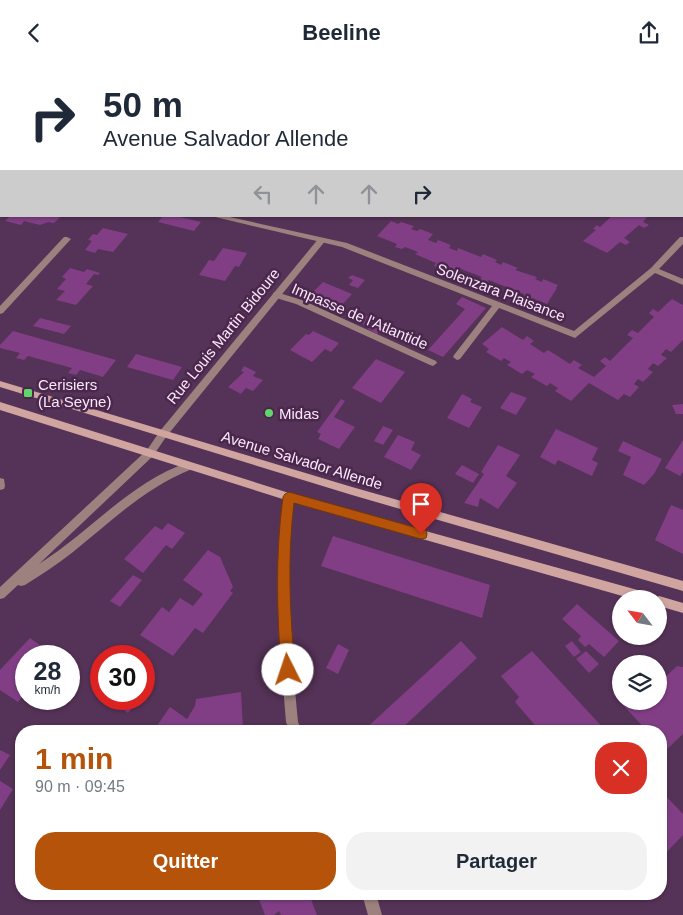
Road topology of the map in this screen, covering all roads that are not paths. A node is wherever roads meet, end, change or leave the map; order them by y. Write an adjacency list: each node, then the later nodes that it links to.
1 (224, 217): 4 (street, Solenzara Plaisance)
2 (67, 239): 9 (street)
3 (683, 239): 5 (street, Solenzara Plaisance)
4 (322, 240): 7 (street, Rue Louis Martin Bidoure); 8 (street, Solenzara Plaisance)
5 (654, 270): 6 (street); 8 (street, Solenzara Plaisance)
6 (683, 282)
7 (276, 295): 11 (street, Impasse de l'Atlantide); 14 (street, Rue Louis Martin Bidoure)
8 (497, 305): 10 (street)
9 (0, 311)
10 (457, 357)
11 (433, 363)
12 (0, 385): 14 (main road, Avenue Salvador Allende)
13 (0, 406): 15 (main road)
14 (163, 434): 15 (street, Rue Louis Martin Bidoure); 20 (main road, Avenue Salvador Allende)
15 (150, 453): 16 (main road); 22 (street, Rue Louis Martin Bidoure)
16 (189, 467): 19 (main road); 22 (street)
17 (0, 482): 18 (street)
18 (0, 486)
19 (289, 497): 21 (main road); 25 (street)
20 (683, 586)
21 (620, 590)
22 (0, 594)
23 (668, 603): 24 (main road)
24 (683, 607)
25 (293, 725)
26 (371, 900): 27 (street)
27 (375, 915)

